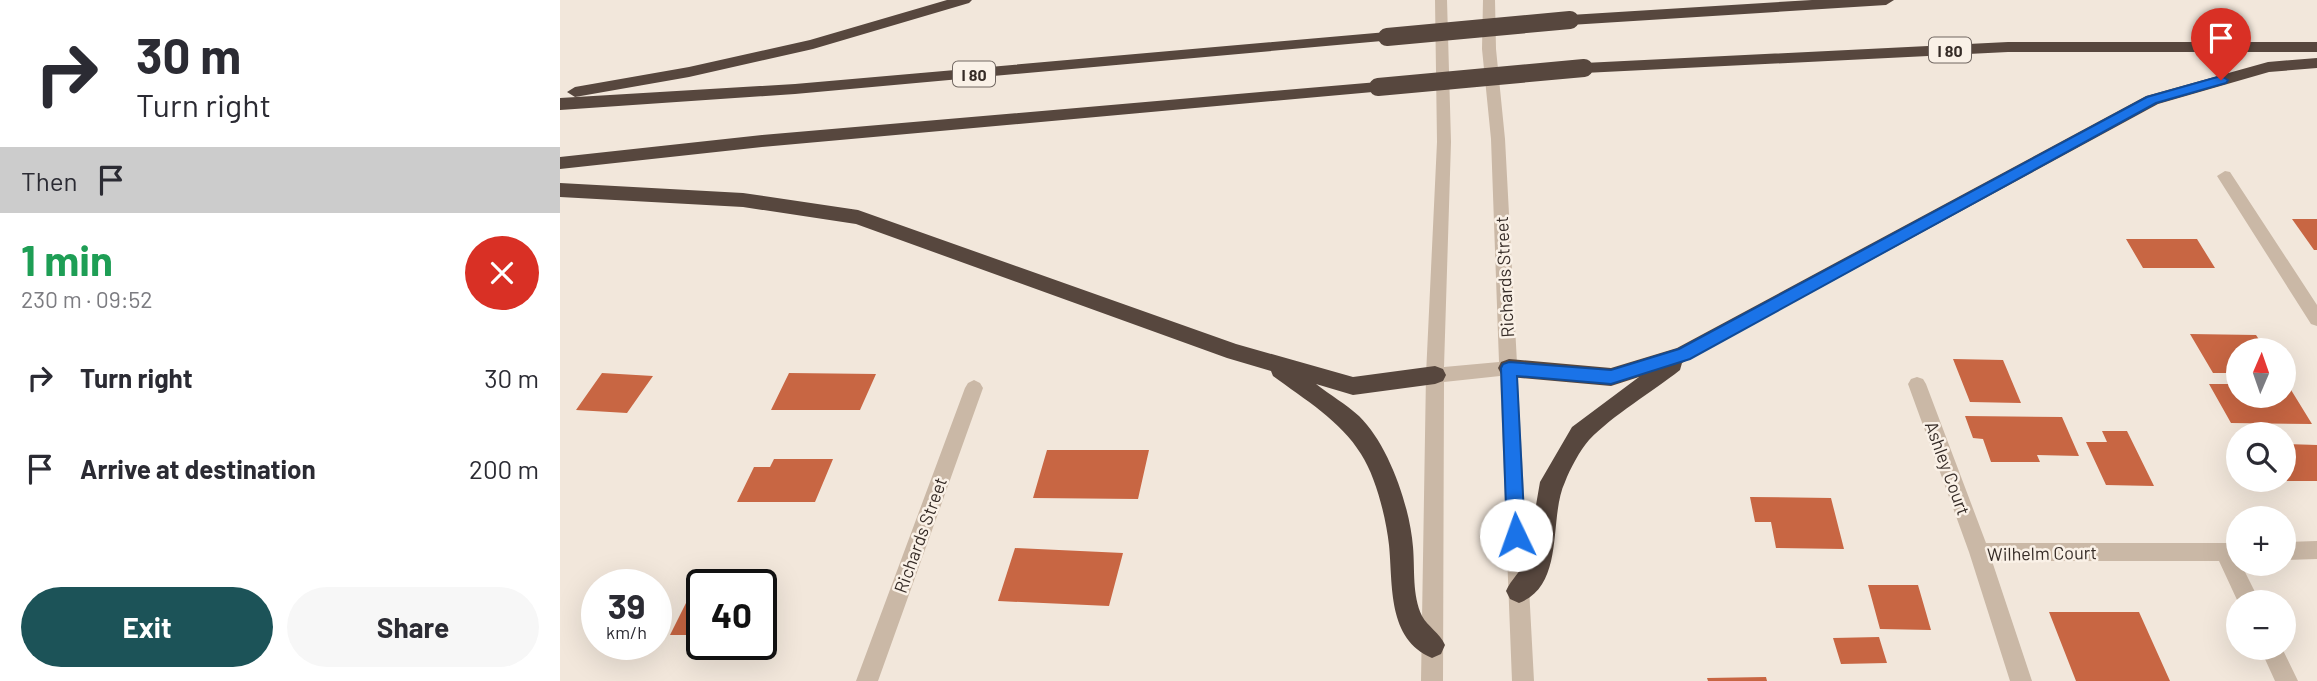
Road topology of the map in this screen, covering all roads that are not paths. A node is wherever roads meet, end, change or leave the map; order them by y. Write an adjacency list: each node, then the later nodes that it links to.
1 (964, 0): 7 (highway)
2 (1441, 0): 16 (street)
3 (1489, 0): 15 (street, Richards Street)
4 (1886, 0): 8 (highway, I 80, bridge)
5 (2317, 47): 9 (highway, I 80, bridge)
6 (2317, 63): 13 (highway)
7 (560, 94)
8 (560, 104)
9 (560, 163)
10 (2225, 176): 12 (street)
11 (560, 190): 14 (highway)
12 (2317, 319)
13 (1684, 354): 15 (highway); 23 (highway)
14 (1271, 362): 16 (highway); 24 (highway)
15 (1509, 368): 16 (street); 23 (street, Richards Street)
16 (1435, 375): 24 (street)
17 (1917, 384): 21 (street, Ashley Court)
18 (974, 388): 26 (street, Richards Street)
19 (2317, 550): 20 (street)
20 (2296, 551)
21 (1979, 552): 22 (street, Wilhelm Court); 29 (street, Wilhelm Court)
22 (2226, 552)
23 (1519, 591): 28 (street, Richards Street)
24 (1432, 645): 27 (street)
25 (2277, 660): 30 (street)
26 (867, 681)
27 (1432, 681)
28 (1522, 681)
29 (2021, 681)
30 (2287, 681)

